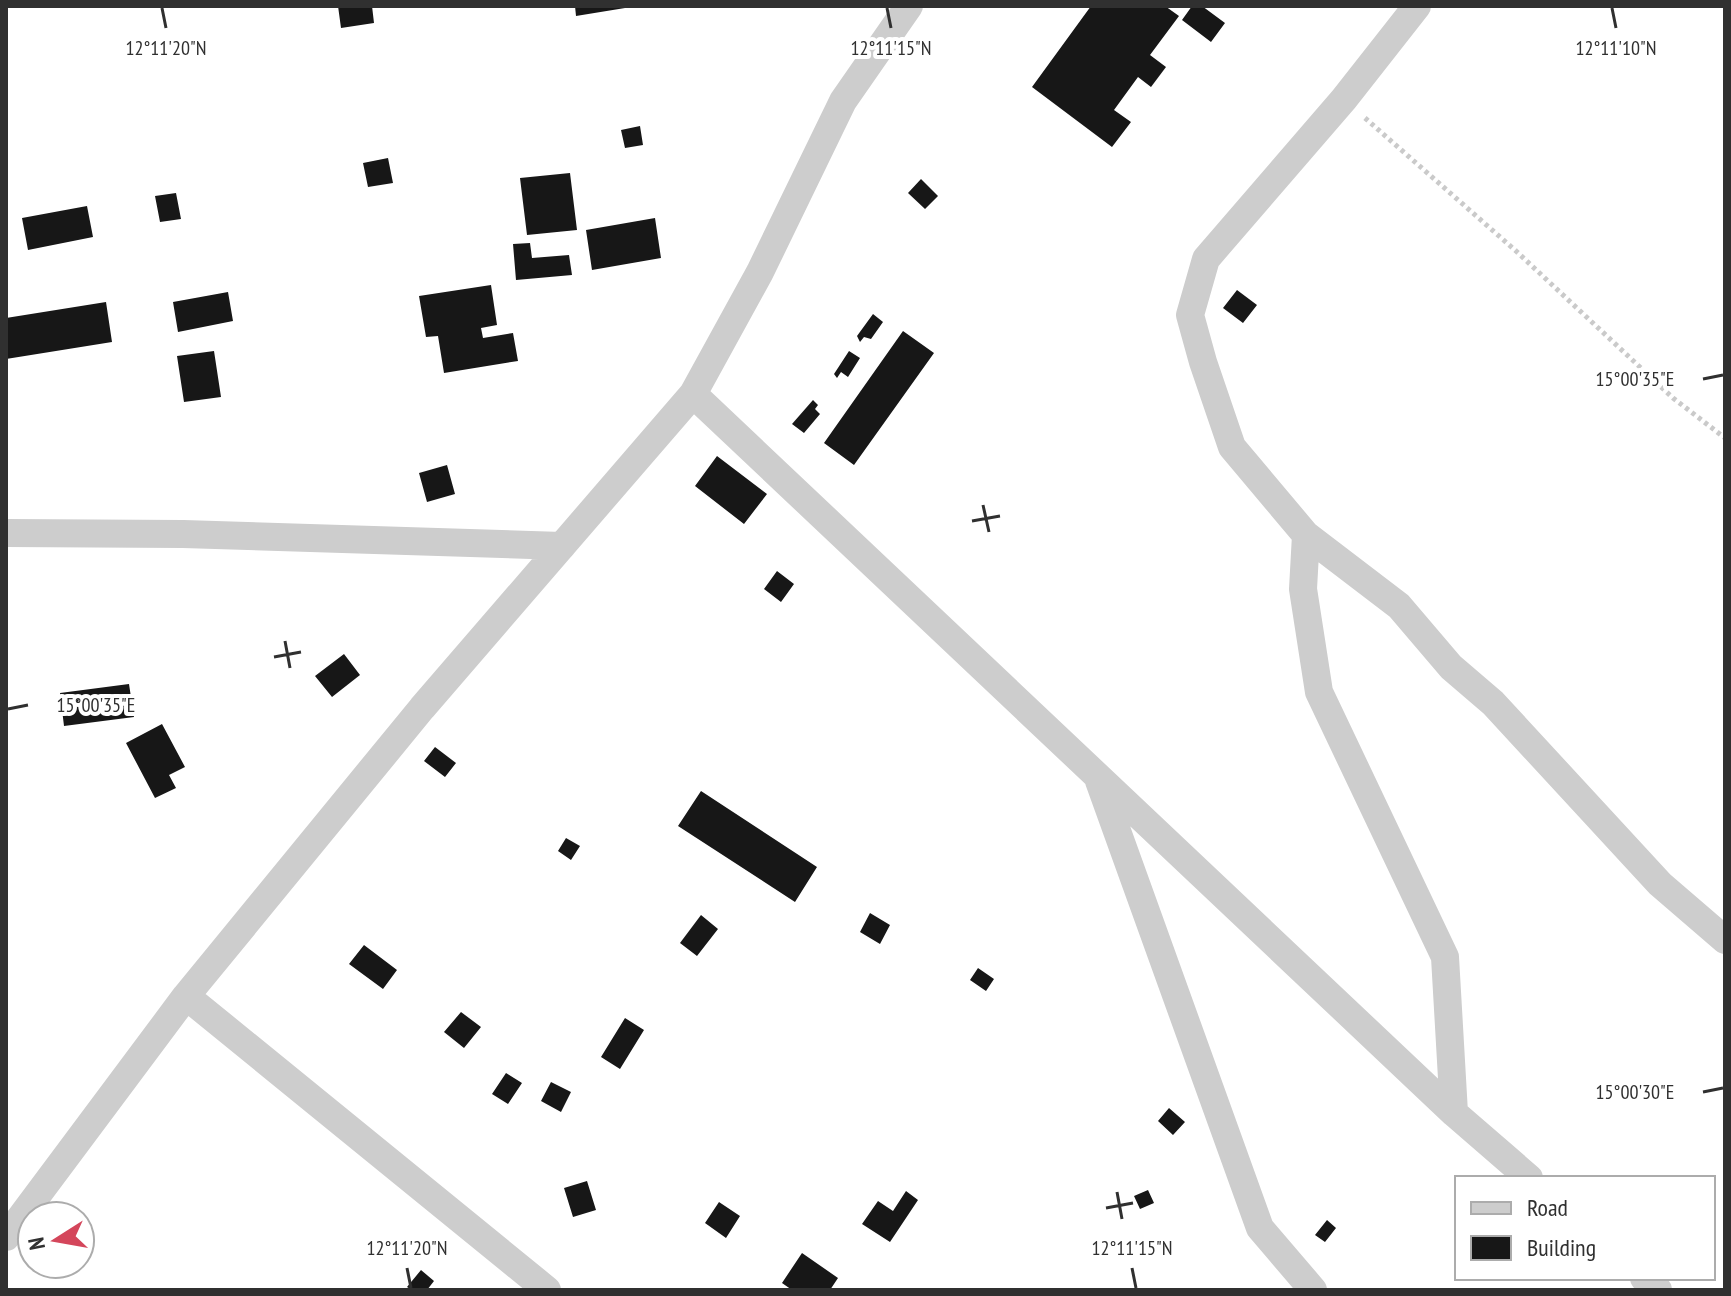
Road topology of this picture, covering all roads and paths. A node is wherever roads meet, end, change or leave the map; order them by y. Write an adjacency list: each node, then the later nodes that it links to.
1 (909, 6): 4 (street)
2 (1417, 6): 3 (street)
3 (1344, 99): 5 (path); 7 (street)
4 (693, 394): 8 (street); 9 (street)
5 (1725, 438)
6 (6, 533): 8 (street)
7 (1306, 535): 10 (street); 12 (street)
8 (562, 546): 11 (street)
9 (1098, 776): 12 (street); 16 (street)
10 (1725, 940)
11 (186, 996): 14 (street); 15 (street)
12 (1454, 1113): 13 (street)
13 (1527, 1176)
14 (6, 1237)
15 (547, 1290)
16 (1313, 1290)

